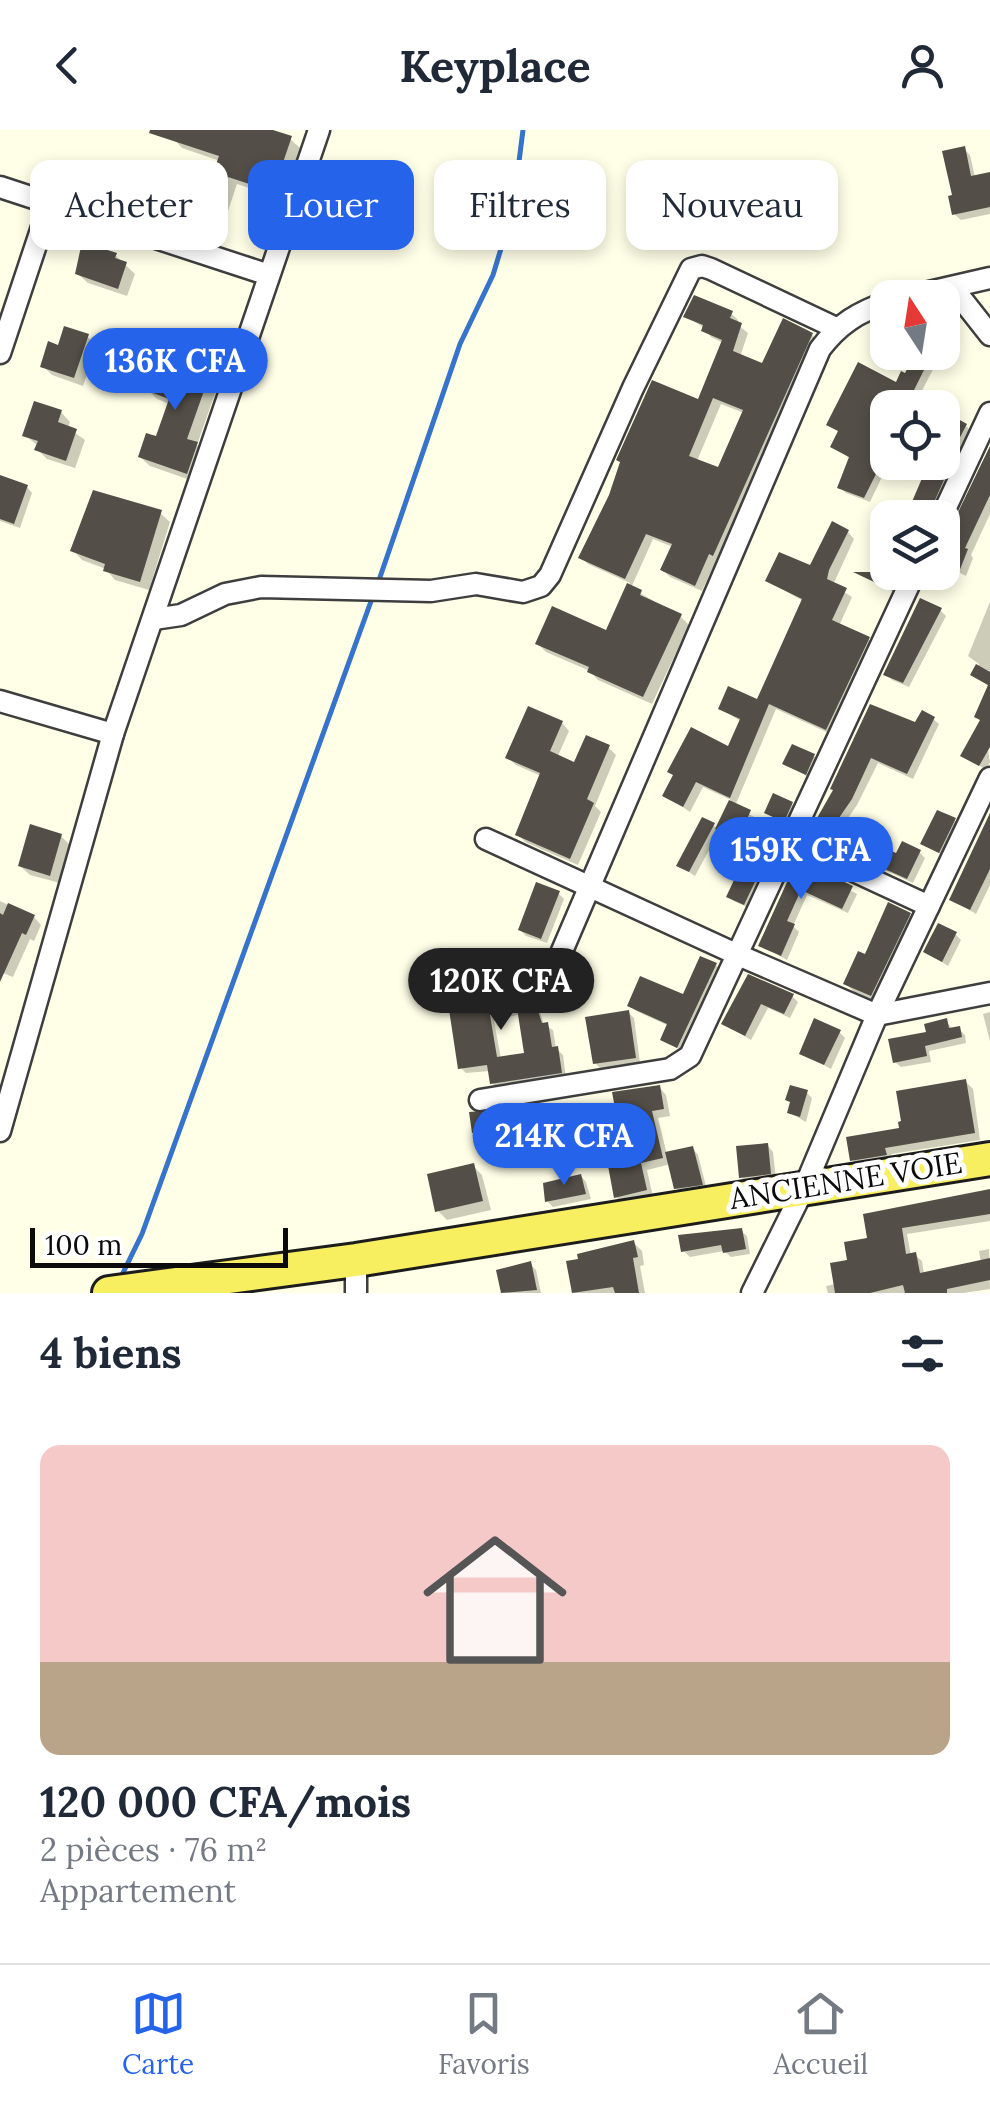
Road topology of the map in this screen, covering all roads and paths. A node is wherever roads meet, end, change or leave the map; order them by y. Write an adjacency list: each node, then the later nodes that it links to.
1 (319, 130): 6 (street)
2 (0, 187): 3 (street)
3 (30, 197)
4 (34, 250): 13 (street)
5 (193, 250): 6 (street)
6 (269, 275): 17 (street)
7 (990, 278): 8 (street)
8 (960, 286)
9 (960, 297): 12 (street)
10 (870, 309): 11 (street)
11 (836, 328): 17 (street); 23 (street)
12 (990, 335)
13 (0, 353)
14 (990, 413): 15 (street)
15 (949, 500)
16 (907, 590): 22 (street)
17 (154, 619): 19 (street)
18 (0, 701): 19 (street)
19 (112, 734): 30 (street)
20 (990, 778): 24 (street)
21 (486, 839): 23 (street)
22 (789, 841): 24 (street); 25 (street)
23 (588, 885): 25 (street); 26 (street)
24 (929, 906): 28 (street)
25 (736, 954): 28 (street); 29 (street)
26 (559, 958)
27 (990, 993): 28 (street)
28 (877, 1015): 32 (street)
29 (480, 1100)
30 (0, 1130)
31 (990, 1158): 32 (main road, ANCIENNE VOIE)
32 (805, 1186): 33 (main road, ANCIENNE VOIE); 36 (street)
33 (356, 1260): 34 (main road, ANCIENNE VOIE); 35 (street)
34 (110, 1293)
35 (356, 1293)
36 (752, 1293)

